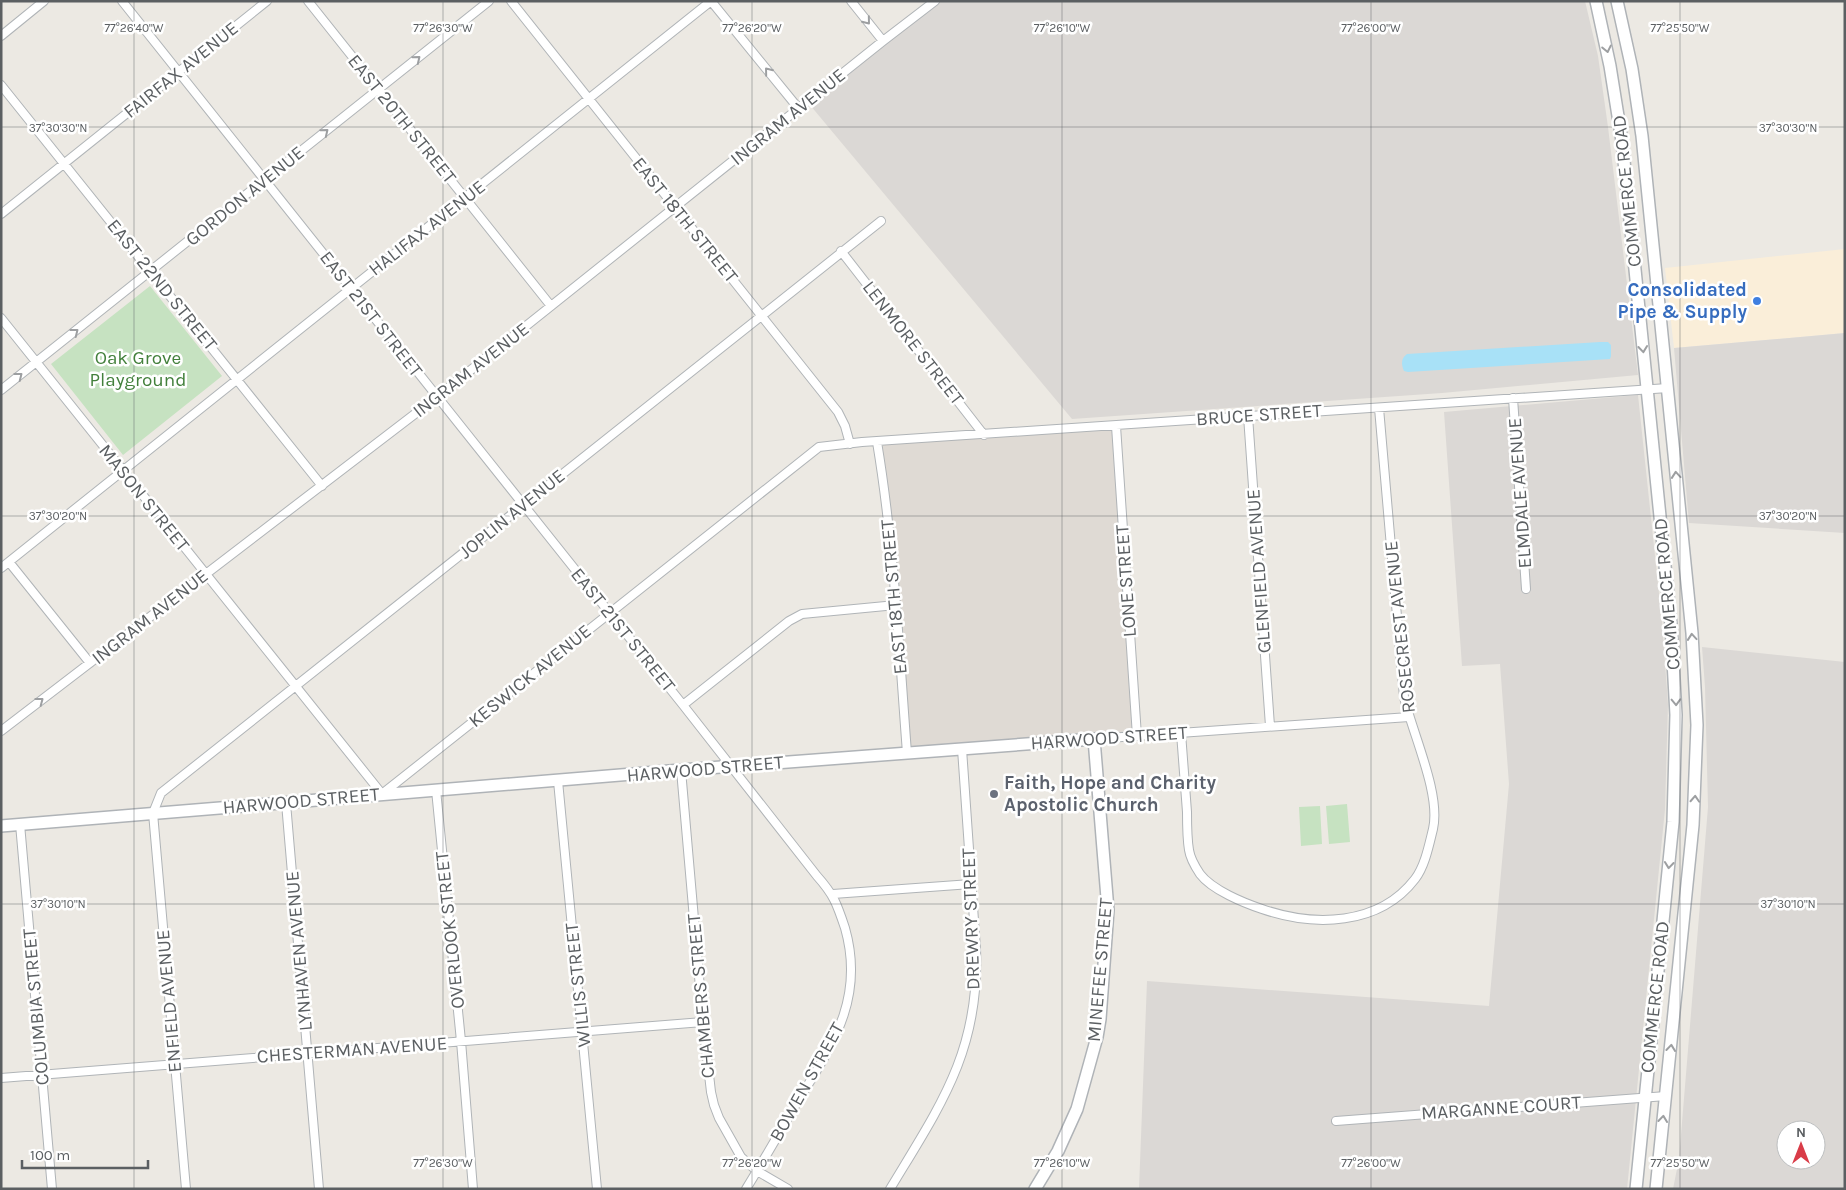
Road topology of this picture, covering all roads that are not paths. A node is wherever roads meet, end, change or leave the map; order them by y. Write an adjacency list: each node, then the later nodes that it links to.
1 (44, 1): 12 (street)
2 (122, 1): 14 (street, EAST 21ST STREET)
3 (267, 1): 14 (street, FAIRFAX AVENUE)
4 (308, 1): 16 (street, EAST 20TH STREET)
5 (489, 1): 16 (street, GORDON AVENUE, one-way to 5)
6 (511, 1): 17 (street, EAST 18TH STREET)
7 (712, 1): 17 (street, HALIFAX AVENUE); 18 (street, one-way to 7)
8 (851, 1): 13 (street, one-way to 13)
9 (935, 1): 13 (street, INGRAM AVENUE)
10 (1596, 1): 34 (main road, COMMERCE ROAD, one-way to 34)
11 (1617, 1): 33 (main road, COMMERCE ROAD)
12 (1, 36)
13 (883, 41): 18 (street, INGRAM AVENUE)
14 (178, 72): 19 (street, FAIRFAX AVENUE); 20 (street, EAST 21ST STREET)
15 (1, 85): 19 (street, EAST 22ND STREET)
16 (379, 90): 20 (street, GORDON AVENUE, one-way to 16); 21 (street, EAST 20TH STREET)
17 (589, 100): 21 (street, HALIFAX AVENUE); 22 (street, EAST 18TH STREET)
18 (799, 109): 22 (street, INGRAM AVENUE)
19 (64, 163): 23 (street, FAIRFAX AVENUE); 26 (street, EAST 22ND STREET)
20 (264, 180): 26 (street, GORDON AVENUE); 27 (street, EAST 21ST STREET)
21 (465, 198): 27 (street, HALIFAX AVENUE); 28 (street, EAST 20TH STREET)
22 (675, 208): 28 (street, INGRAM AVENUE); 29 (street, EAST 18TH STREET)
23 (1, 214)
24 (881, 220): 25 (street, JOPLIN AVENUE)
25 (841, 251): 29 (street, JOPLIN AVENUE); 41 (street, LENMORE STREET)
26 (150, 271): 31 (street, GORDON AVENUE, one-way to 26); 32 (street, EAST 22ND STREET)
27 (351, 289): 32 (street, HALIFAX AVENUE); 36 (street, EAST 21ST STREET)
28 (552, 306): 36 (street, INGRAM AVENUE)
29 (761, 315): 43 (street, EAST 18TH STREET); 46 (street, JOPLIN AVENUE)
30 (1, 318): 31 (street, MASON STREET)
31 (36, 362): 35 (street, GORDON AVENUE, one-way to 31); 44 (street, MASON STREET)
32 (237, 380): 44 (street, HALIFAX AVENUE); 45 (street, EAST 22ND STREET)
33 (1668, 388): 34 (street, BRUCE STREET); 82 (main road, COMMERCE ROAD, one-way to 33)
34 (1647, 389): 37 (street, BRUCE STREET); 83 (main road, COMMERCE ROAD, one-way to 83)
35 (1, 390)
36 (437, 398): 45 (street, INGRAM AVENUE); 46 (street, EAST 21ST STREET)
37 (1513, 398): 38 (street, BRUCE STREET); 50 (street, ELMDALE AVENUE)
38 (1379, 408): 39 (street, BRUCE STREET); 56 (street, ROSECREST AVENUE)
39 (1248, 416): 40 (street, BRUCE STREET); 57 (street, GLENFIELD AVENUE)
40 (1116, 426): 41 (street, BRUCE STREET); 60 (street, LONE STREET)
41 (984, 434): 42 (street, BRUCE STREET)
42 (877, 442): 43 (street, BRUCE STREET); 51 (street, EAST 18TH STREET)
43 (850, 444): 52 (street, KESWICK AVENUE)
44 (122, 471): 47 (street, HALIFAX AVENUE); 49 (street, MASON STREET)
45 (322, 486): 49 (street, INGRAM AVENUE)
46 (523, 505): 52 (street, EAST 21ST STREET); 54 (street, JOPLIN AVENUE)
47 (9, 562): 48 (street, HALIFAX AVENUE); 53 (street)
48 (1, 568)
49 (206, 574): 53 (street, INGRAM AVENUE); 54 (street, MASON STREET)
50 (1526, 588)
51 (896, 605): 55 (street); 63 (street, EAST 18TH STREET)
52 (609, 613): 55 (street, EAST 21ST STREET); 68 (street, KESWICK AVENUE)
53 (90, 663): 58 (street, INGRAM AVENUE, one-way to 53)
54 (295, 686): 68 (street, MASON STREET); 70 (street, JOPLIN AVENUE)
55 (683, 705): 64 (street, EAST 21ST STREET)
56 (1409, 717): 57 (street, HARWOOD STREET); 59 (street, ROSECREST AVENUE)
57 (1270, 726): 59 (street, HARWOOD STREET)
58 (1, 731)
59 (1181, 733): 60 (street, HARWOOD STREET)
60 (1137, 736): 61 (street, HARWOOD STREET)
61 (1094, 739): 62 (main road, HARWOOD STREET); 94 (main road, MINEFEE STREET)
62 (962, 749): 63 (main road, HARWOOD STREET); 73 (street, DREWRY STREET)
63 (906, 753): 64 (main road, HARWOOD STREET)
64 (732, 767): 65 (main road, HARWOOD STREET); 74 (street, BOWEN STREET)
65 (681, 770): 66 (main road, HARWOOD STREET); 75 (street, CHAMBERS STREET)
66 (558, 781): 67 (main road, HARWOOD STREET); 76 (street, WILLIS STREET)
67 (436, 790): 68 (main road, HARWOOD STREET); 77 (street, OVERLOOK STREET)
68 (382, 794): 69 (main road, HARWOOD STREET)
69 (286, 803): 70 (main road, HARWOOD STREET); 78 (street, LYNHAVEN AVENUE)
70 (153, 813): 71 (main road, HARWOOD STREET); 79 (street, ENFIELD AVENUE)
71 (20, 824): 72 (main road, HARWOOD STREET); 80 (street, COLUMBIA STREET)
72 (1, 826)
73 (971, 884): 74 (street); 93 (street, DREWRY STREET)
74 (833, 894): 85 (street, BOWEN STREET)
75 (703, 1022): 76 (street, CHESTERMAN AVENUE); 85 (street, CHAMBERS STREET)
76 (583, 1031): 77 (street, CHESTERMAN AVENUE); 90 (street, WILLIS STREET)
77 (461, 1041): 78 (street, CHESTERMAN AVENUE); 89 (street, OVERLOOK STREET)
78 (307, 1053): 79 (street, CHESTERMAN AVENUE); 88 (street, LYNHAVEN AVENUE)
79 (175, 1063): 80 (street, CHESTERMAN AVENUE); 87 (street, ENFIELD AVENUE)
80 (42, 1074): 81 (street, CHESTERMAN AVENUE); 86 (street, COLUMBIA STREET)
81 (1, 1078)
82 (1666, 1096): 83 (street, MARGANNE COURT); 96 (main road, COMMERCE ROAD, one-way to 82)
83 (1645, 1098): 84 (street, MARGANNE COURT); 95 (main road, COMMERCE ROAD)
84 (1336, 1121)
85 (757, 1171): 91 (street, BOWEN STREET); 92 (street, CHAMBERS STREET)
86 (52, 1189)
87 (186, 1189)
88 (320, 1189)
89 (473, 1189)
90 (597, 1189)
91 (746, 1189)
92 (788, 1189)
93 (890, 1189)
94 (1035, 1189)
95 (1636, 1189)
96 (1656, 1189)

